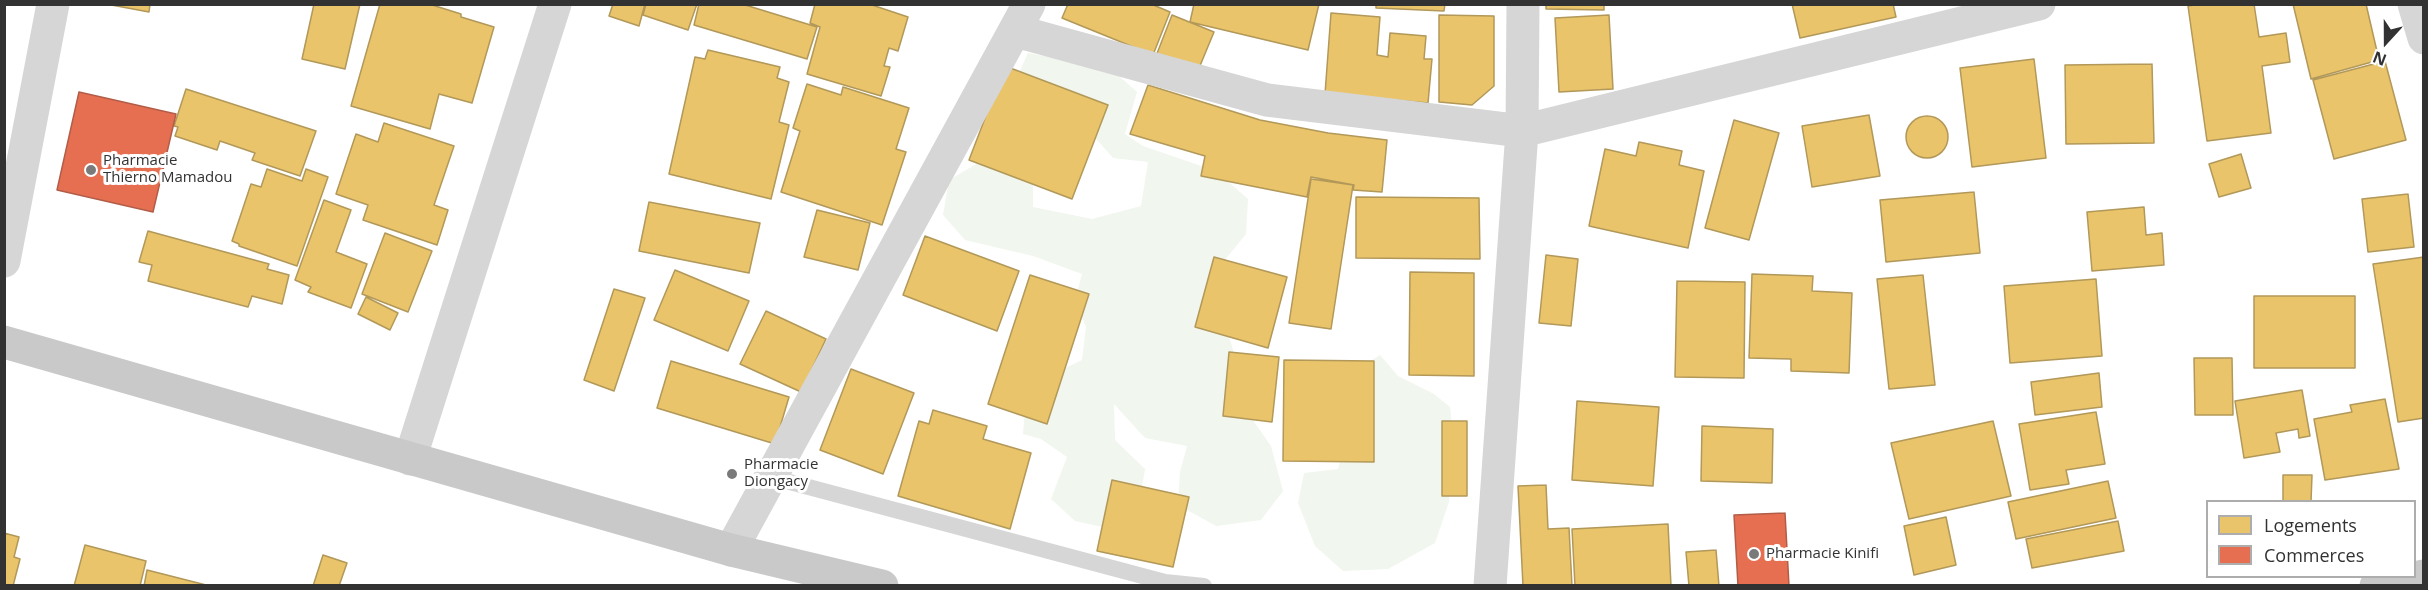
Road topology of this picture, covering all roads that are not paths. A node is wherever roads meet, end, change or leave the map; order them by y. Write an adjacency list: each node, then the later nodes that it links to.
1 (53, 4): 7 (street)
2 (555, 4): 9 (street)
3 (1523, 4): 6 (street)
4 (2039, 4): 6 (street)
5 (1023, 18): 6 (street); 10 (street)
6 (1522, 131): 15 (street)
7 (4, 261)
8 (4, 342): 9 (main road)
9 (410, 459): 11 (main road)
10 (771, 477): 11 (street); 14 (lane)
11 (731, 550): 13 (main road)
12 (2413, 578): 16 (main road)
13 (882, 585)
14 (1204, 585)
15 (1490, 585)
16 (2376, 585)

